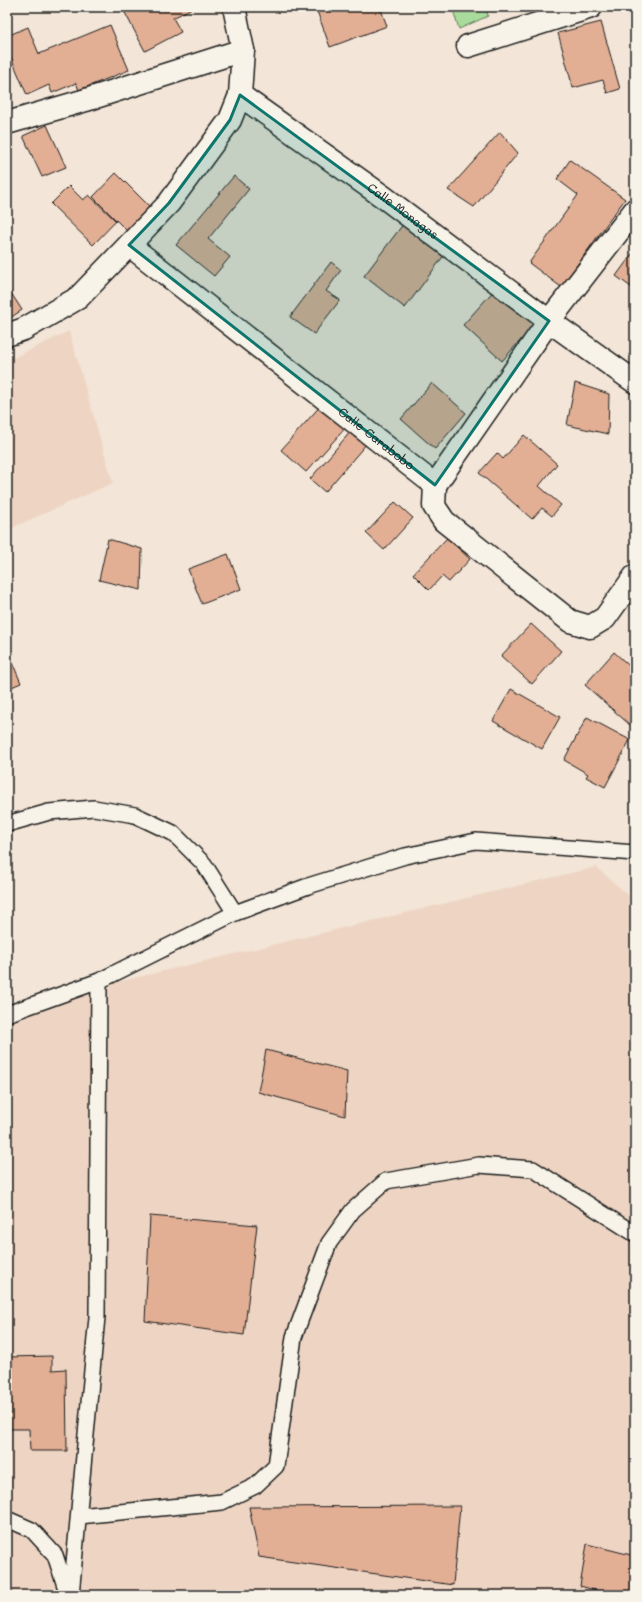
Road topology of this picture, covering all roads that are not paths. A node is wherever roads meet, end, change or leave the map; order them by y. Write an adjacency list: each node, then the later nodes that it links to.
1 (234, 7): 4 (street)
2 (591, 7): 3 (street)
3 (468, 46)
4 (243, 50): 5 (street); 6 (street)
5 (240, 95): 8 (street); 9 (street, Calle Monagas)
6 (7, 123)
7 (635, 210): 9 (street)
8 (129, 245): 10 (street); 12 (street, Calle Carabobo)
9 (549, 321): 11 (street, Calle Monagas); 12 (street)
10 (7, 335)
11 (635, 382)
12 (435, 485): 13 (street)
13 (635, 576)
14 (7, 824): 16 (lane)
15 (635, 853): 16 (lane)
16 (235, 913): 17 (lane)
17 (98, 981): 18 (lane); 20 (lane)
18 (7, 1014)
19 (635, 1234): 20 (lane)
20 (79, 1516): 23 (lane)
21 (7, 1519): 22 (lane)
22 (68, 1595)
23 (71, 1595)

